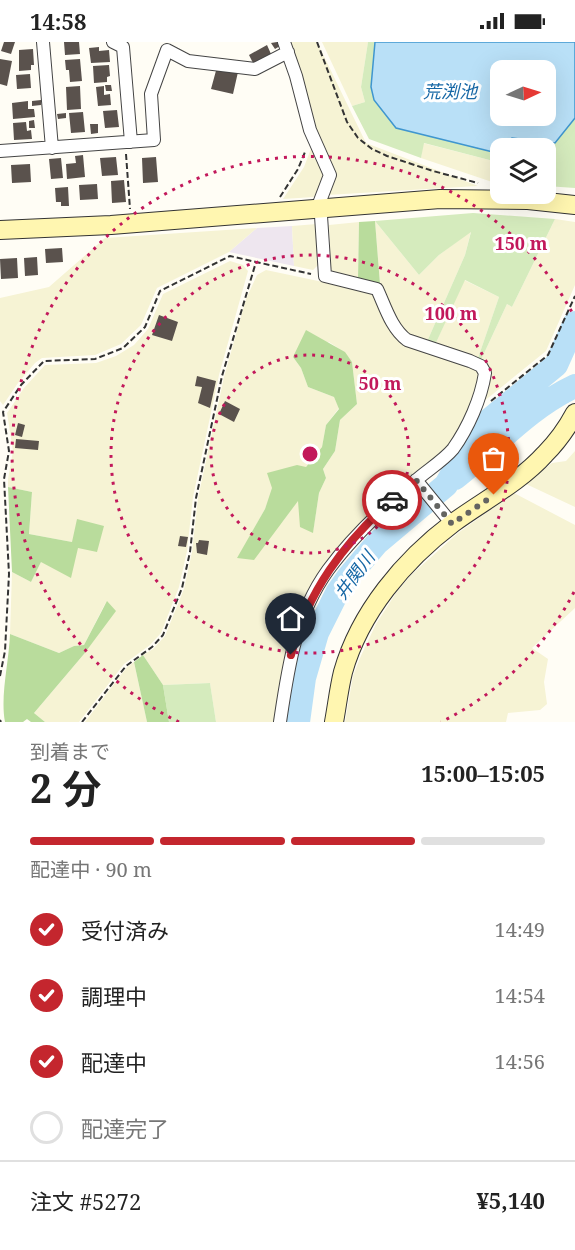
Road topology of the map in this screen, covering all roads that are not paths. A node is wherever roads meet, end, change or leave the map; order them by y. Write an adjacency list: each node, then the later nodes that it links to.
1 (42, 42): 5 (street)
2 (113, 42): 4 (street)
3 (286, 47): 4 (street); 8 (street)
4 (128, 142): 5 (street)
5 (52, 148): 6 (street)
6 (0, 151)
7 (575, 205): 8 (street)
8 (321, 208): 9 (street); 11 (street)
9 (0, 230)
10 (575, 413): 12 (street)
11 (417, 482): 12 (street); 13 (street)
12 (446, 518): 14 (street)
13 (280, 722)
14 (334, 722)

